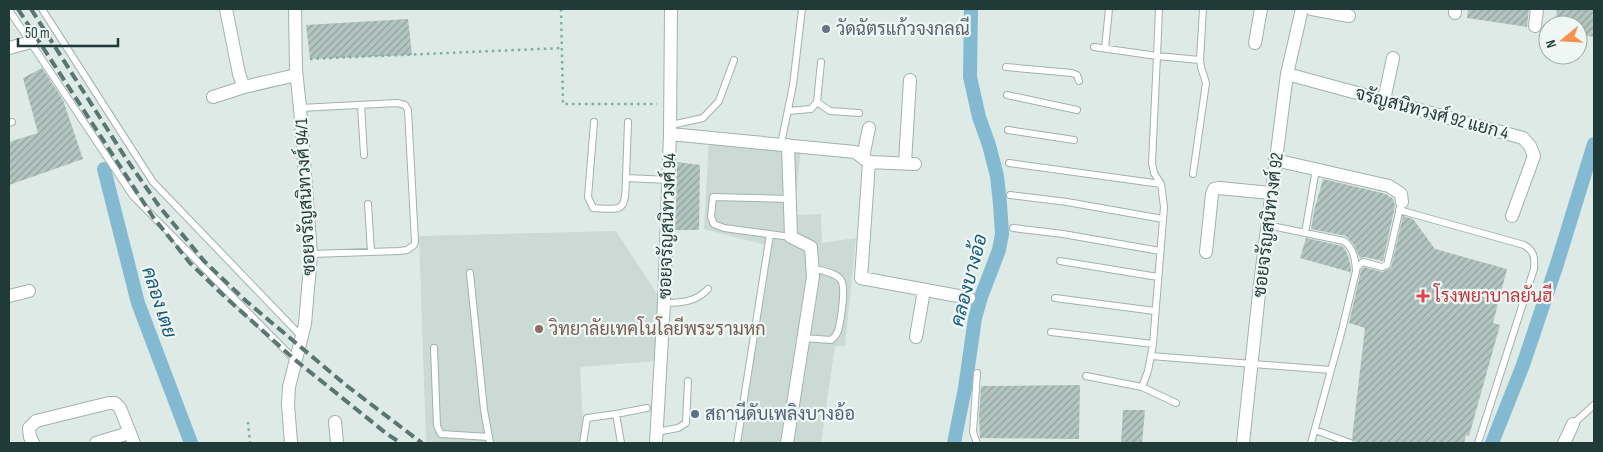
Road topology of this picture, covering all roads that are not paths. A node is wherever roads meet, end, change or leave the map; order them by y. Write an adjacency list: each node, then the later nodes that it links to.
1 (42, 9): 87 (lane)
2 (226, 9): 31 (street)
3 (295, 9): 28 (street, ซอยจรัญสนิทวงศ์ 94/1)
4 (671, 9): 44 (street, ซอยจรัญสนิทวงศ์ 94)
5 (802, 9): 39 (lane)
6 (1108, 9): 20 (lane)
7 (1158, 9): 21 (lane)
8 (1203, 9): 24 (lane)
9 (1261, 9): 17 (street)
10 (1302, 9): 27 (street, ซอยจรัญสนิทวงศ์ 92)
11 (1312, 9): 14 (street)
12 (1537, 9): 15 (street)
13 (9, 10): 16 (lane)
14 (1349, 16)
15 (1535, 26)
16 (31, 42): 19 (street); 93 (lane)
17 (1255, 43)
18 (1094, 47): 20 (lane)
19 (9, 48)
20 (1105, 48): 21 (lane)
21 (1157, 56): 24 (lane); 56 (lane)
22 (1393, 58): 34 (street)
23 (734, 60): 44 (lane)
24 (1200, 60): 53 (lane)
25 (821, 62): 35 (lane)
26 (1006, 67): 30 (lane)
27 (1286, 74): 34 (street, จรัญสนิทวงศ์ 92 แยก 4); 50 (street, ซอยจรัญสนิทวงศ์ 92)
28 (296, 75): 31 (street); 37 (street, ซอยจรัญสนิทวงศ์ 94/1)
29 (910, 80): 49 (street)
30 (1079, 81)
31 (244, 88): 33 (street)
32 (1007, 95): 38 (lane)
33 (213, 97)
34 (1384, 100): 62 (street, จรัญสนิทวงศ์ 92 แยก 4)
35 (817, 102): 39 (lane); 40 (lane)
36 (361, 105): 37 (lane); 48 (lane); 70 (lane)
37 (300, 108): 72 (street, ซอยจรัญสนิทวงศ์ 94/1)
38 (1077, 110)
39 (788, 111): 47 (lane)
40 (858, 113)
41 (594, 122): 54 (lane)
42 (628, 122): 54 (lane)
43 (869, 128): 49 (street)
44 (671, 129): 47 (street); 55 (street, ซอยจรัญสนิทวงศ์ 94)
45 (1008, 130): 46 (lane)
46 (1074, 140)
47 (785, 145): 49 (street); 59 (street)
48 (364, 155)
49 (866, 159): 79 (street)
50 (1275, 160): 52 (street); 57 (street, ซอยจรัญสนิทวงศ์ 92)
51 (1009, 163): 56 (lane)
52 (1316, 169): 61 (street); 66 (lane)
53 (1193, 174)
54 (626, 178): 55 (lane)
55 (669, 180): 84 (street, ซอยจรัญสนิทวงศ์ 94)
56 (1161, 184): 63 (lane)
57 (1271, 193): 64 (street, ซอยจรัญสนิทวงศ์ 92); 71 (street)
58 (1010, 195): 63 (lane)
59 (788, 199): 67 (lane); 68 (street)
60 (368, 204): 70 (lane)
61 (1400, 206): 75 (lane); 122 (lane)
62 (1512, 216)
63 (1163, 219): 69 (lane)
64 (1267, 226): 66 (lane); 94 (street, ซอยจรัญสนิทวงศ์ 92)
65 (1013, 228): 69 (lane)
66 (1305, 233): 75 (lane)
67 (770, 234): 68 (lane); 116 (lane)
68 (790, 237): 74 (street)
69 (1160, 251): 77 (lane)
70 (371, 252): 72 (lane)
71 (1206, 252)
72 (310, 254): 87 (street, ซอยจรัญสนิทวงศ์ 94/1)
73 (1060, 261): 77 (lane)
74 (813, 268): 88 (street); 88 (lane)
75 (1356, 271): 95 (lane)
76 (470, 273): 109 (lane)
77 (1158, 277): 85 (lane)
78 (708, 289): 84 (lane)
79 (924, 290): 82 (street); 89 (street)
80 (29, 291): 81 (street)
81 (9, 296)
82 (969, 298)
83 (1055, 298): 85 (lane)
84 (664, 303): 108 (street, ซอยจรัญสนิทวงศ์ 94)
85 (1156, 311): 90 (lane)
86 (1051, 332): 90 (lane)
87 (302, 337): 93 (street, ซอยจรัญสนิทวงศ์ 94/1)
88 (804, 338): 117 (street)
89 (916, 338)
90 (1153, 344): 92 (lane)
91 (434, 348): 109 (lane)
92 (1151, 356): 94 (lane); 99 (lane)
93 (296, 361): 112 (street, ซอยจรัญสนิทวงศ์ 94/1)
94 (1252, 364): 95 (lane); 119 (street, ซอยจรัญสนิทวงศ์ 92)
95 (1331, 370): 106 (lane)
96 (977, 373): 118 (lane)
97 (1086, 376): 99 (lane)
98 (688, 381): 108 (lane)
99 (1142, 387): 100 (lane)
100 (1176, 403)
101 (1594, 404): 105 (lane)
102 (647, 408): 103 (lane)
103 (616, 414): 114 (lane); 115 (lane)
104 (334, 422): 113 (street)
105 (1573, 424): 123 (street)
106 (1316, 430): 120 (lane); 121 (lane)
107 (132, 438): 110 (street); 111 (street)
108 (656, 438)
109 (490, 440)
110 (33, 443)
111 (96, 443)
112 (291, 443)
113 (337, 443)
114 (584, 443)
115 (621, 443)
116 (737, 443)
117 (788, 443)
118 (977, 443)
119 (1243, 443)
120 (1311, 443)
121 (1350, 443)
122 (1478, 443)
123 (1564, 443)

